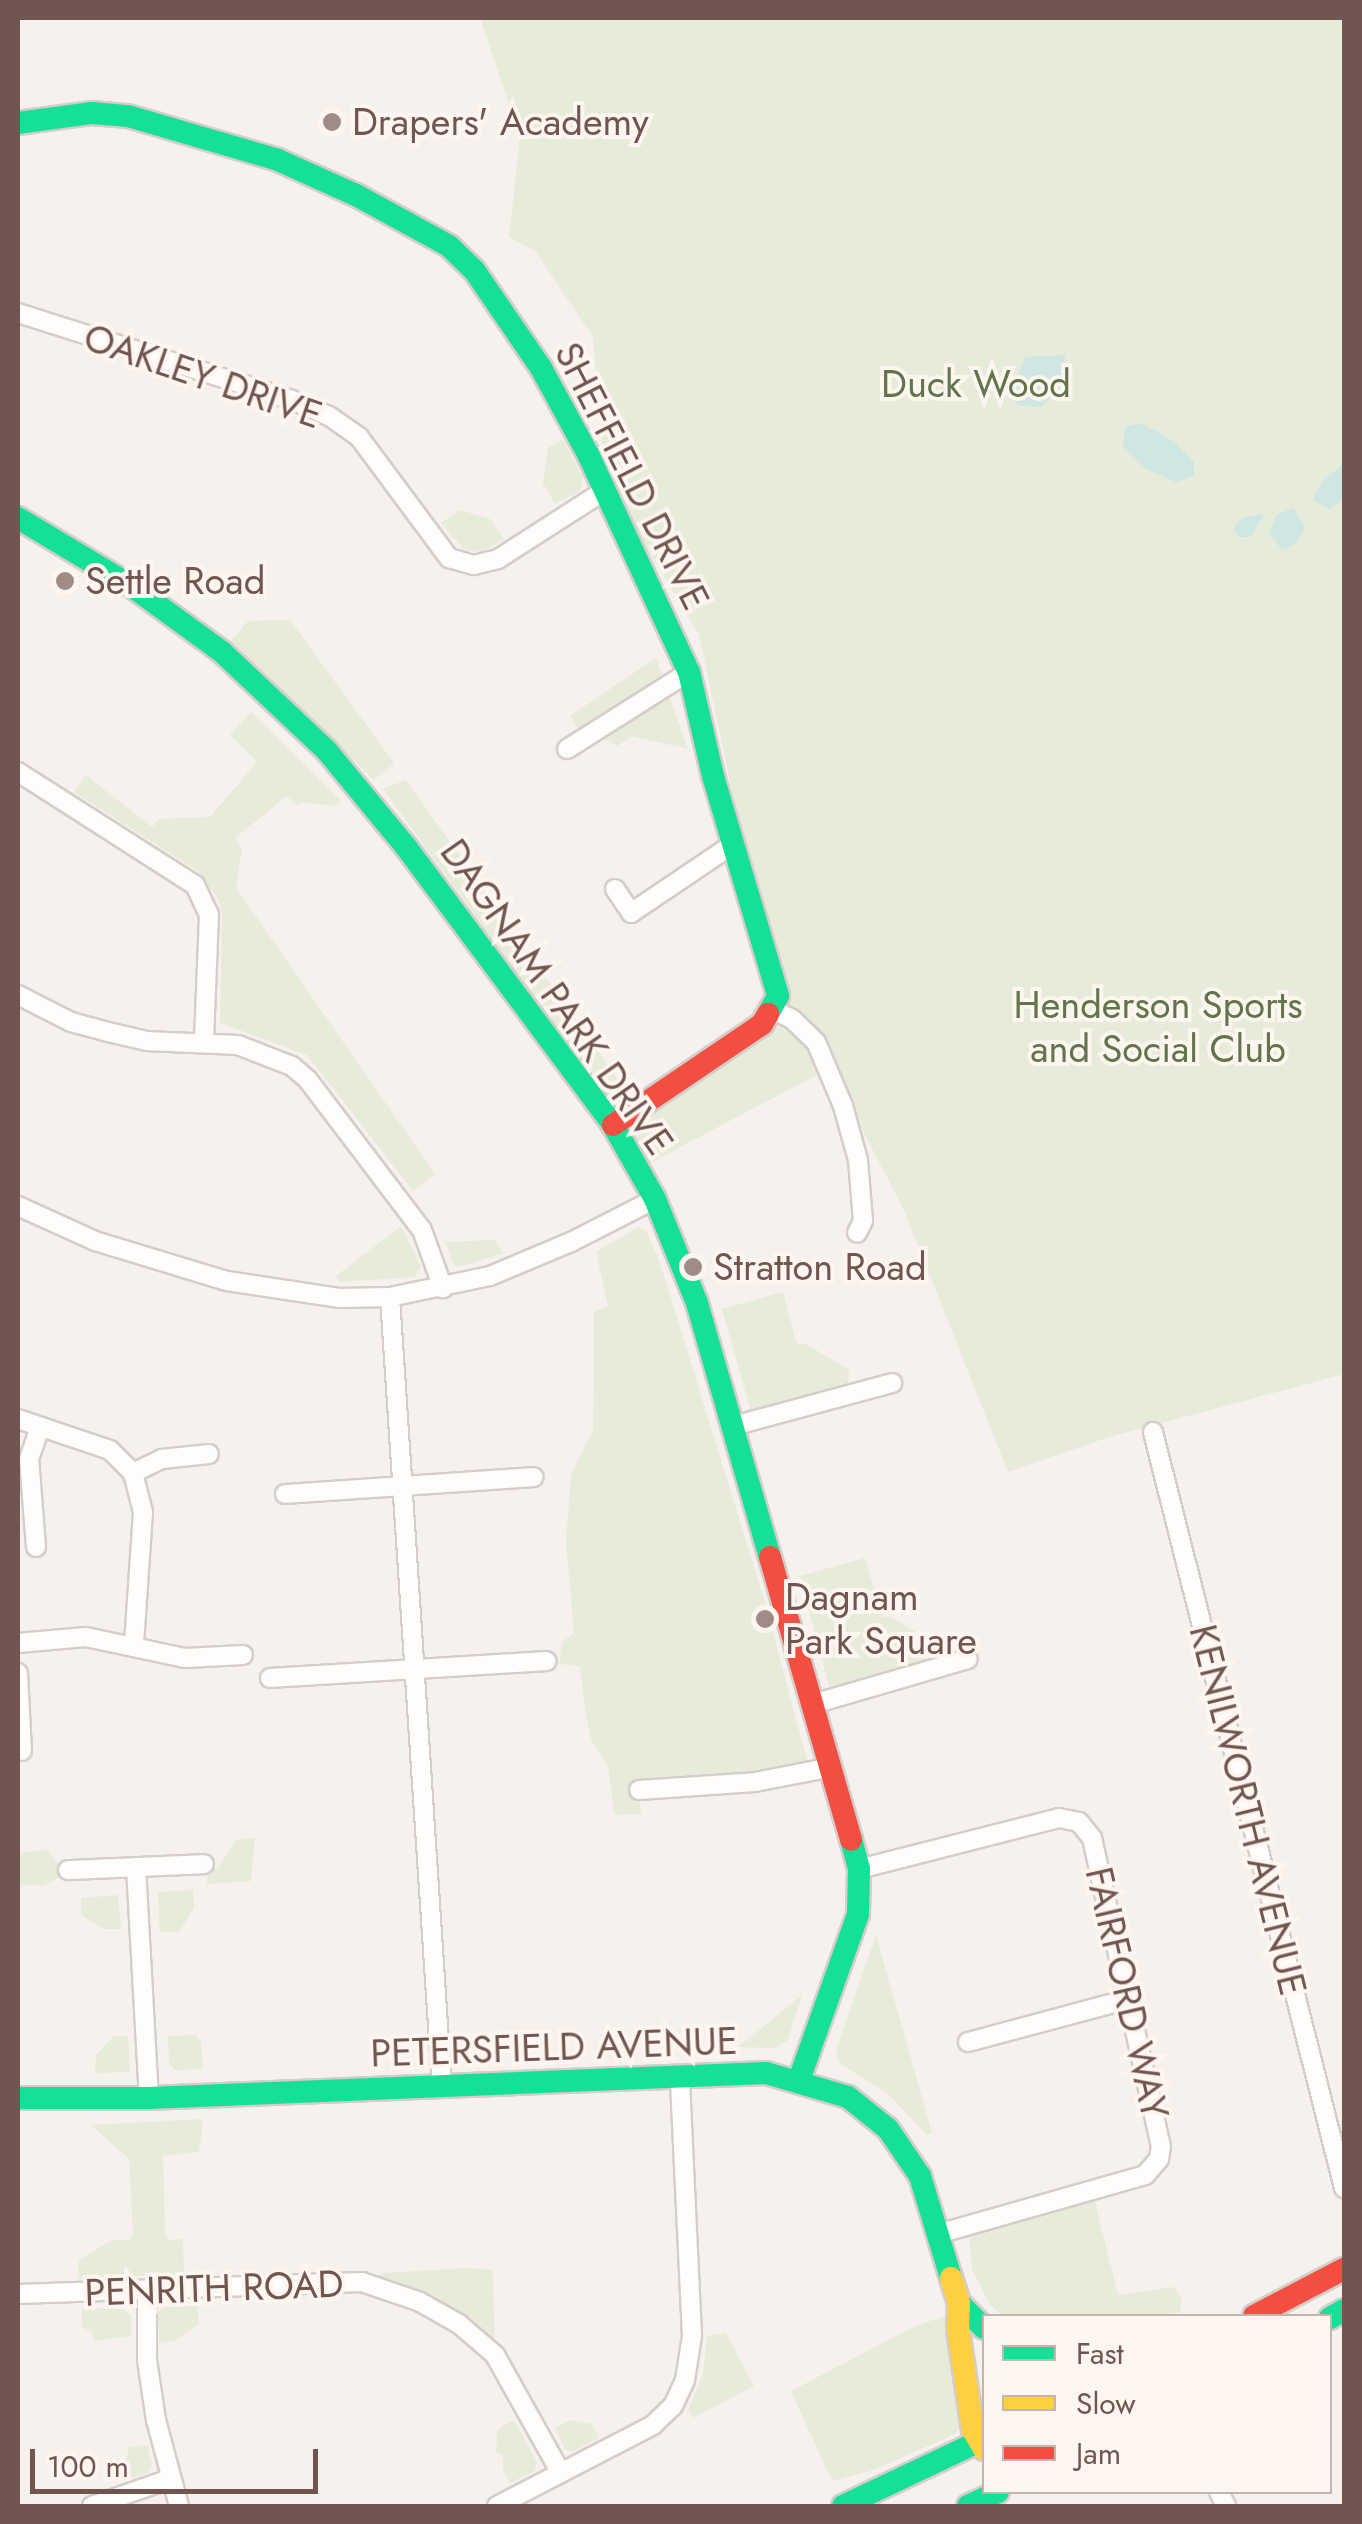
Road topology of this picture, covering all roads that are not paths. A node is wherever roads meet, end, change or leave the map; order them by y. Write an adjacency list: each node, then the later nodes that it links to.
1 (18, 123): 3 (main road, SHEFFIELD DRIVE)
2 (18, 313): 3 (street, OAKLEY DRIVE)
3 (604, 491): 5 (main road, SHEFFIELD DRIVE)
4 (18, 518): 13 (main road, DAGNAM PARK DRIVE)
5 (690, 672): 6 (street); 8 (main road, SHEFFIELD DRIVE)
6 (567, 749)
7 (18, 772): 12 (street)
8 (732, 844): 9 (street); 11 (main road, SHEFFIELD DRIVE)
9 (615, 890)
10 (18, 995): 12 (street)
11 (774, 1010): 13 (main road); 16 (street)
12 (204, 1042): 17 (street)
13 (613, 1125): 14 (main road, DAGNAM PARK DRIVE)
14 (655, 1199): 17 (street); 21 (main road, DAGNAM PARK DRIVE)
15 (18, 1206): 18 (street)
16 (858, 1232)
17 (442, 1288): 18 (street)
18 (390, 1297): 27 (street)
19 (892, 1383): 21 (street)
20 (18, 1419): 22 (street)
21 (733, 1426): 38 (main road, DAGNAM PARK DRIVE)
22 (40, 1427): 25 (street); 29 (street)
23 (1154, 1432): 53 (street, KENILWORTH AVENUE)
24 (210, 1454): 25 (street)
25 (133, 1473): 31 (street)
26 (533, 1477): 27 (street)
27 (400, 1485): 28 (street); 35 (street)
28 (285, 1494)
29 (36, 1547)
30 (18, 1643): 31 (street)
31 (134, 1644): 32 (street)
32 (244, 1655)
33 (968, 1658): 38 (street)
34 (546, 1661): 35 (street)
35 (414, 1668): 37 (street); 50 (street)
36 (18, 1673): 39 (street)
37 (270, 1678)
38 (813, 1704): 40 (main road, DAGNAM PARK DRIVE)
39 (22, 1751)
40 (832, 1768): 41 (street); 44 (main road, DAGNAM PARK DRIVE)
41 (640, 1790)
42 (204, 1864): 43 (street)
43 (136, 1867): 45 (street); 52 (street)
44 (859, 1869): 46 (street, FAIRFORD WAY); 49 (main road, DAGNAM PARK DRIVE)
45 (68, 1870)
46 (1128, 1999): 47 (street); 54 (street, FAIRFORD WAY)
47 (968, 2042)
48 (680, 2077): 49 (main road, PETERSFIELD AVENUE); 50 (main road, PETERSFIELD AVENUE); 62 (street)
49 (799, 2080): 54 (main road, PETERSFIELD AVENUE)
50 (442, 2086): 52 (main road, PETERSFIELD AVENUE)
51 (18, 2098): 52 (main road, PETERSFIELD AVENUE)
52 (149, 2098)
53 (1344, 2188)
54 (938, 2234): 58 (main road, PETERSFIELD AVENUE)
55 (1344, 2269): 59 (main road)
56 (147, 2291): 57 (street, PENRITH ROAD); 62 (street, PENRITH ROAD); 63 (street)
57 (18, 2294)
58 (959, 2303): 60 (main road, PETERSFIELD AVENUE); 61 (main road, PETERSFIELD AVENUE)
59 (1258, 2314)
60 (982, 2326)
61 (980, 2440): 68 (main road)
62 (561, 2473): 67 (street)
63 (170, 2478): 65 (street); 66 (street)
64 (994, 2494): 69 (main road)
65 (92, 2506)
66 (179, 2506)
67 (496, 2506)
68 (843, 2506)
69 (968, 2506)

